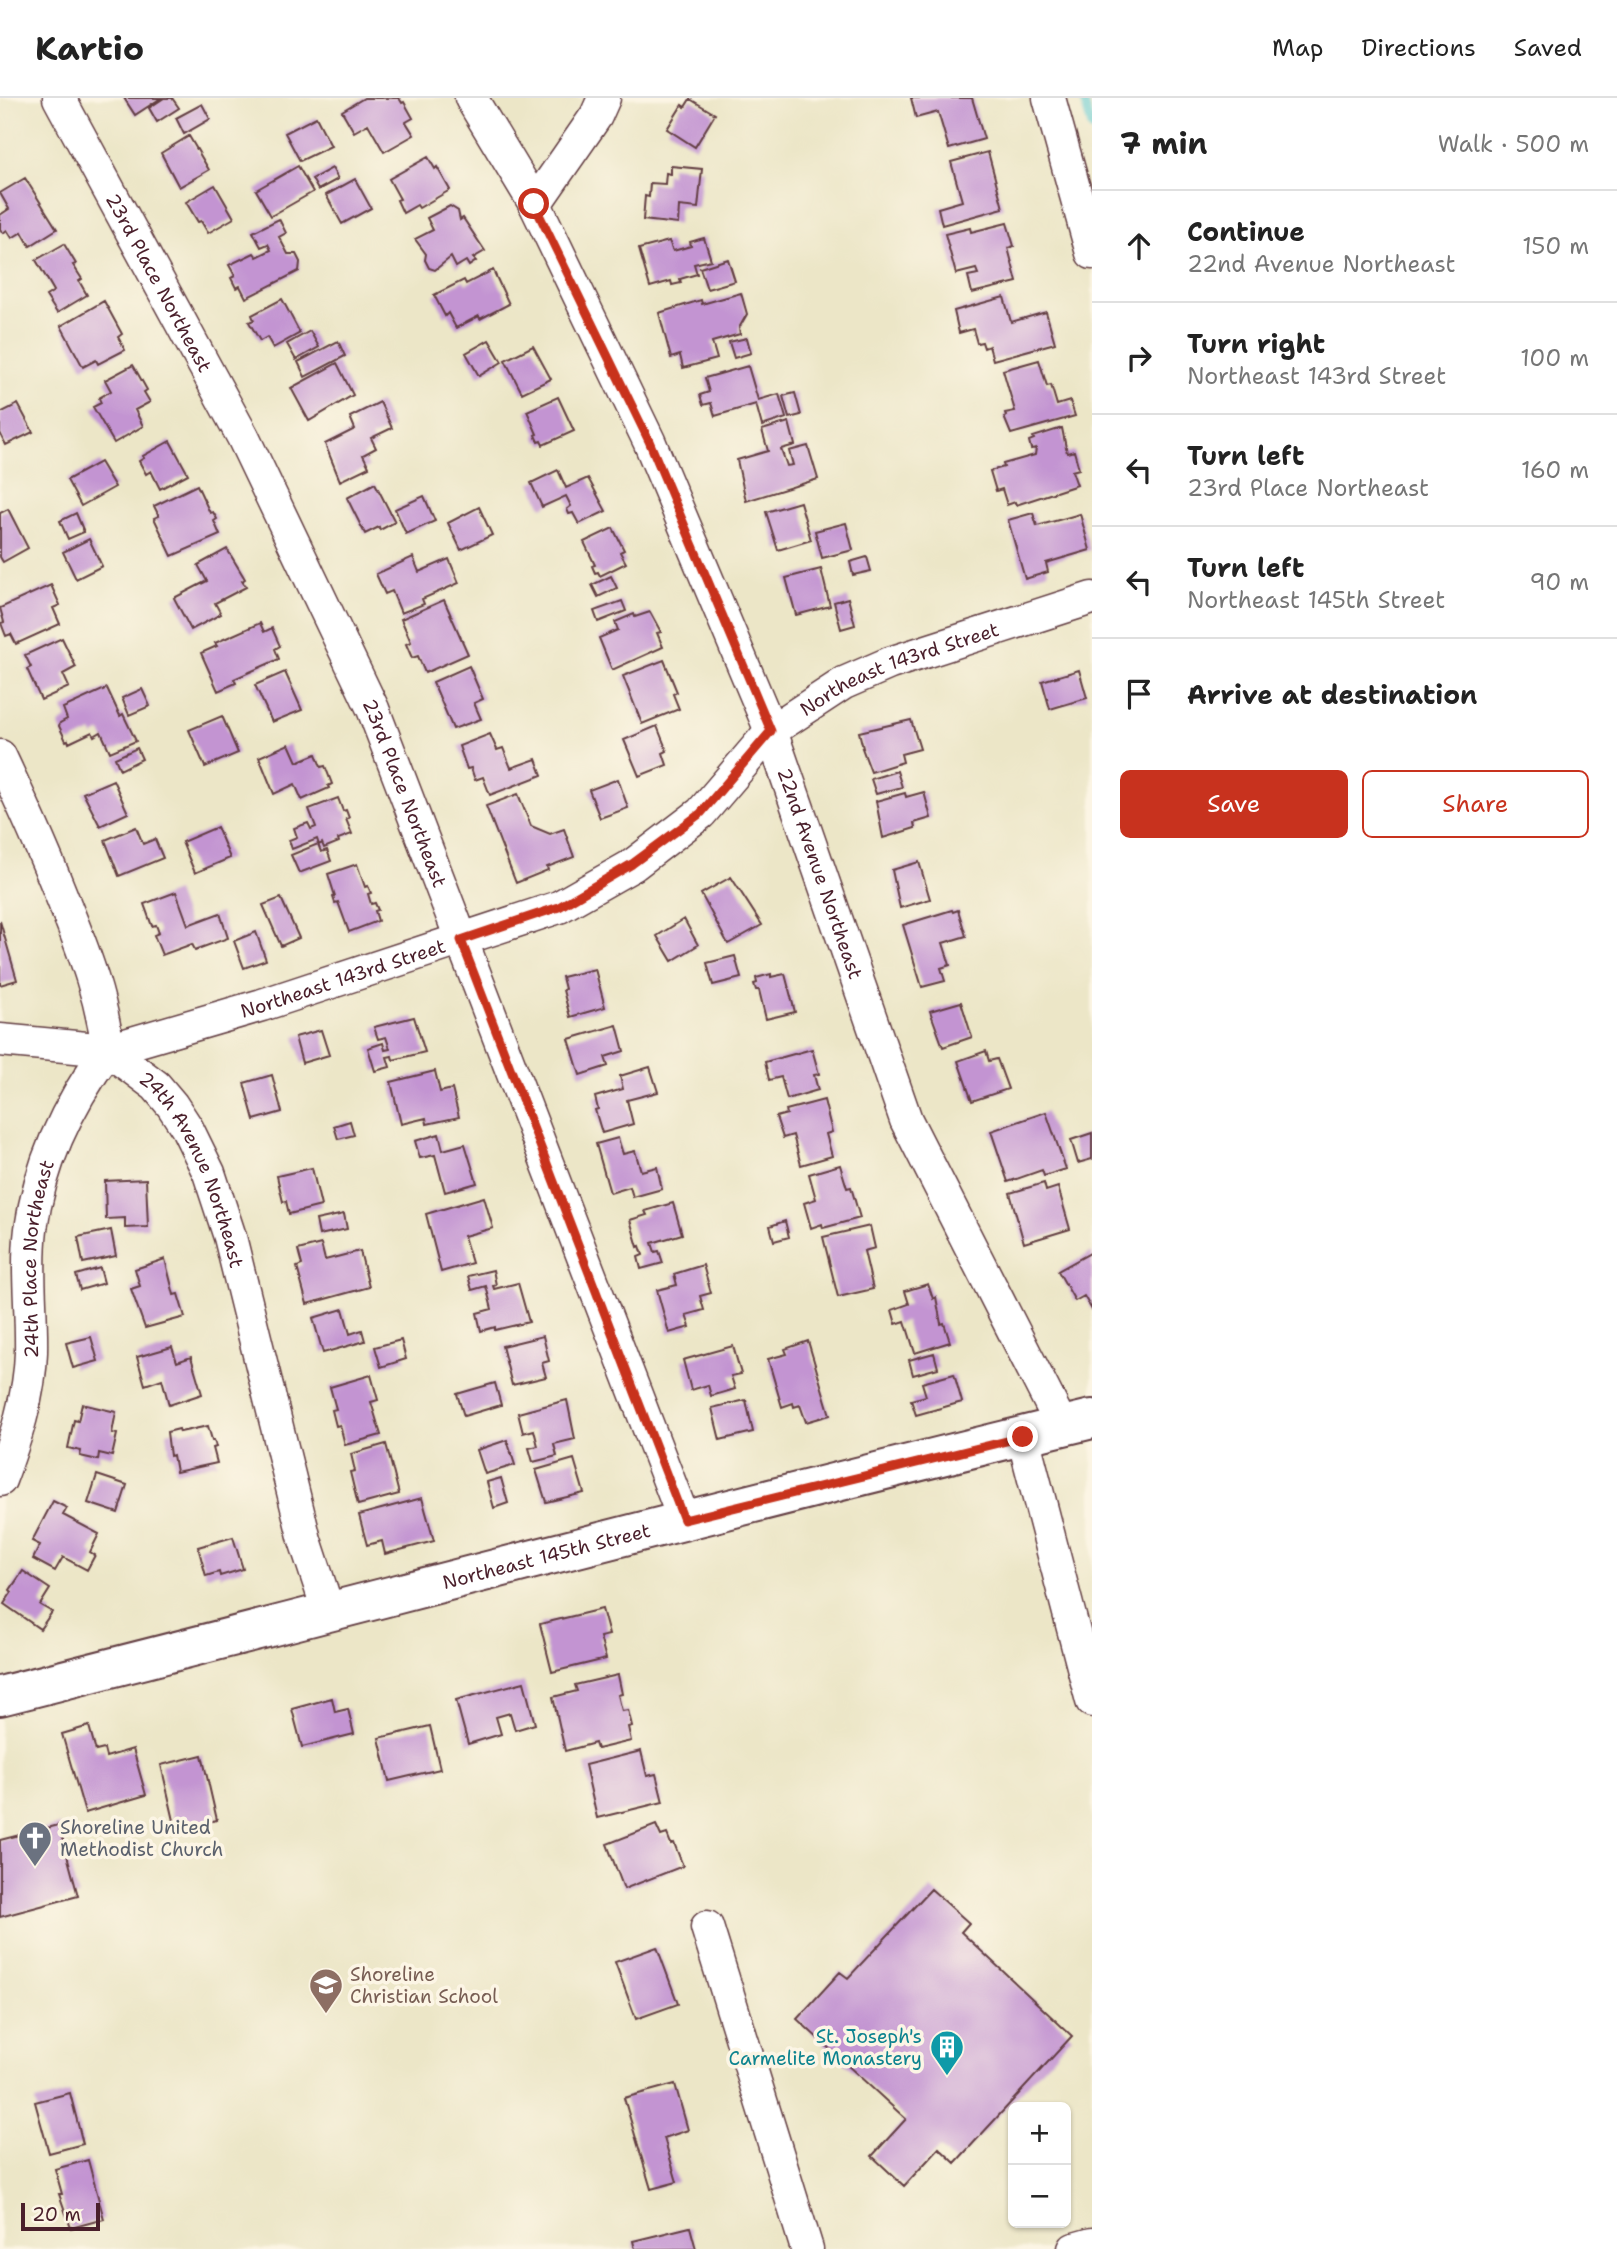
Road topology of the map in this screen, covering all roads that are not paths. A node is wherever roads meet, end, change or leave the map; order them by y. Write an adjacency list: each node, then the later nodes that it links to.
1 (59, 98): 10 (street, 23rd Place Northeast)
2 (471, 98): 5 (street, 22nd Avenue Northeast)
3 (604, 98): 5 (street)
4 (1049, 98): 6 (street)
5 (534, 204): 8 (street, 22nd Avenue Northeast)
6 (1092, 253)
7 (1092, 597): 8 (street, Northeast 143rd Street)
8 (771, 731): 10 (street, Northeast 143rd Street); 13 (street, 22nd Avenue Northeast)
9 (0, 756): 12 (street)
10 (461, 940): 12 (street, Northeast 143rd Street); 16 (street, 23rd Place Northeast)
11 (0, 1040): 12 (street, Northeast 143rd Street)
12 (108, 1050): 15 (street, 24th Place Northeast); 17 (street, 24th Avenue Northeast)
13 (1077, 1423): 14 (main road, Northeast 145th Street)
14 (1023, 1437): 16 (main road, Northeast 145th Street); 19 (street)
15 (0, 1480)
16 (684, 1520): 17 (main road, Northeast 145th Street)
17 (329, 1613): 18 (main road, Northeast 145th Street)
18 (0, 1696)
19 (1092, 1701)
20 (707, 1927): 22 (street)
21 (1092, 2244): 23 (street)
22 (807, 2249)
23 (1074, 2249)

